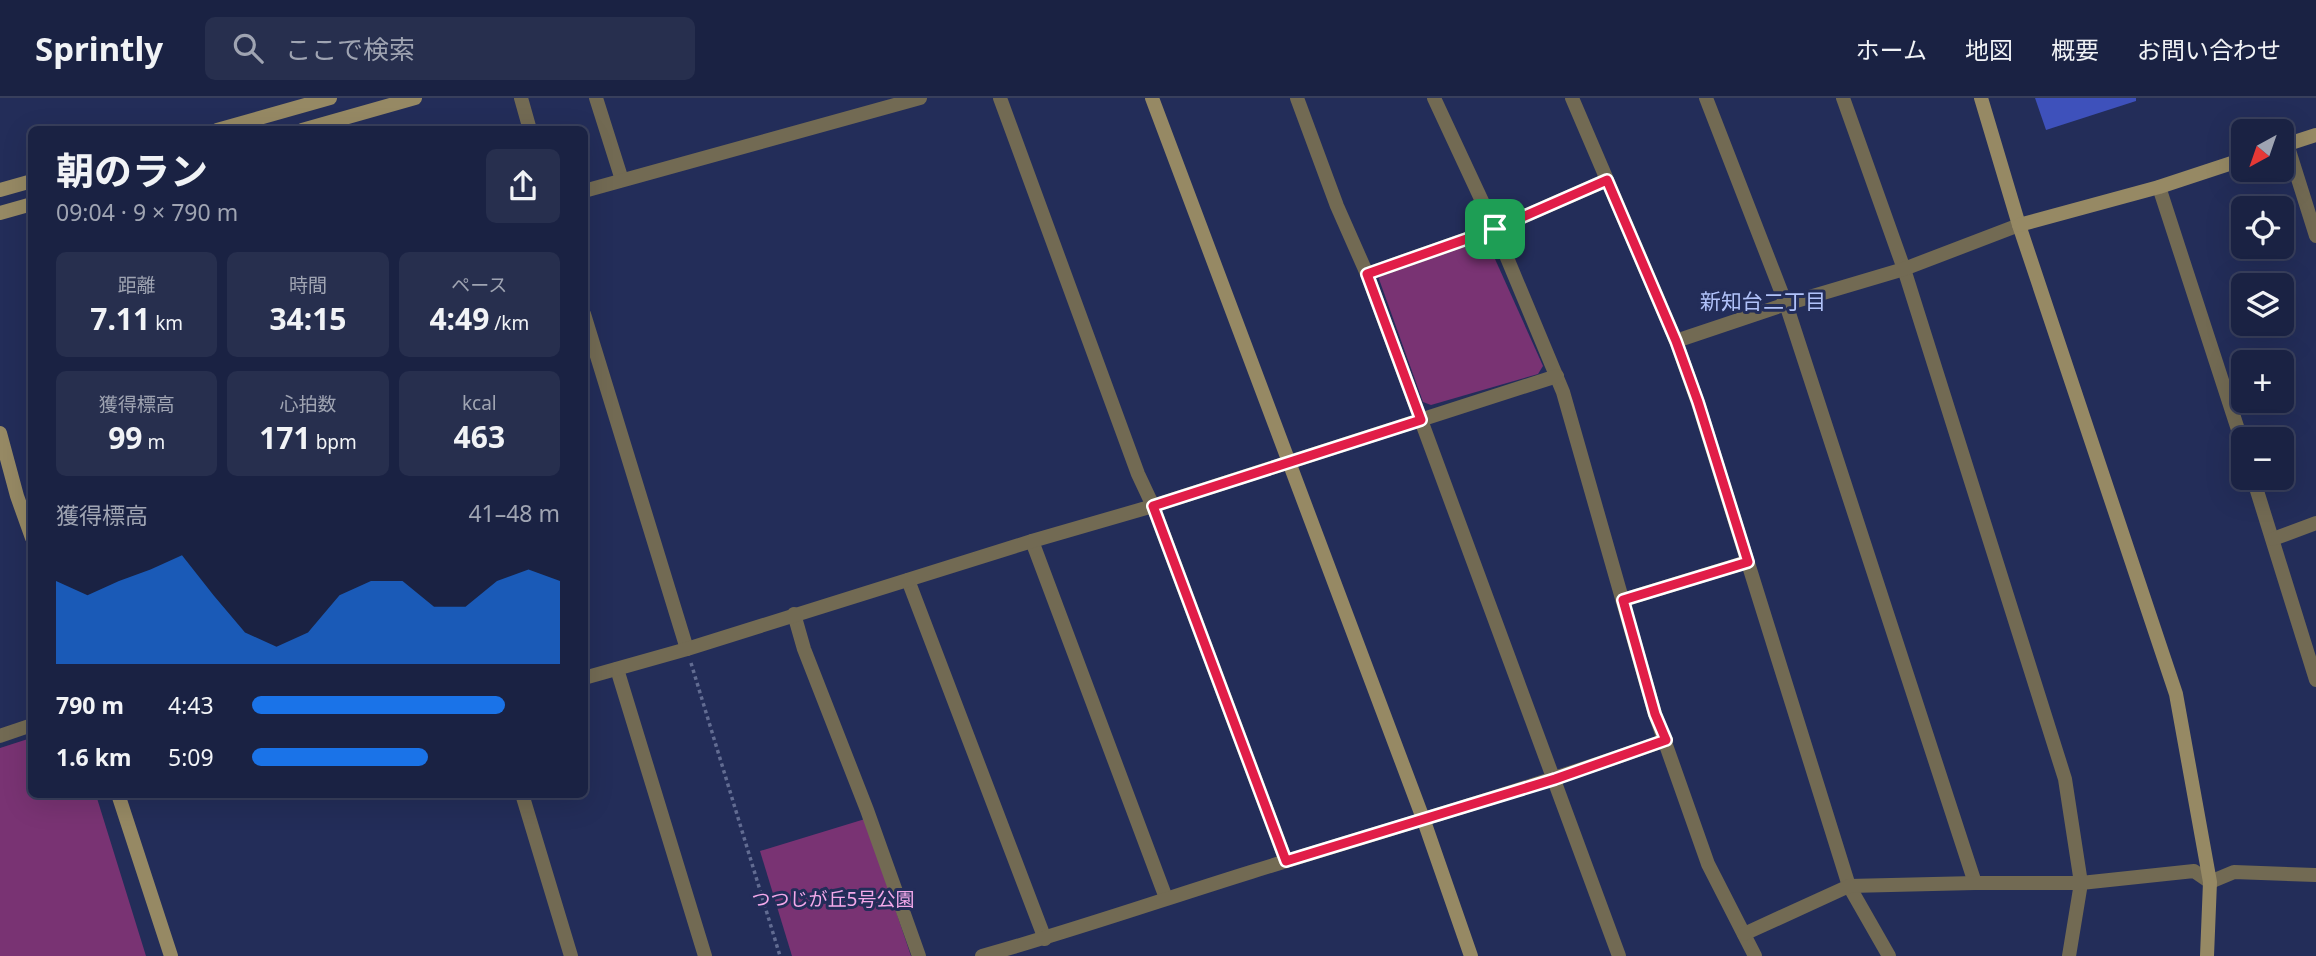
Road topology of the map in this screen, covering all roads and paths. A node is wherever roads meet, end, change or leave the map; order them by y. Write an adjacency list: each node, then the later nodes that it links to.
1 (330, 98): 14 (street)
2 (415, 98): 17 (street)
3 (521, 98): 18 (street)
4 (596, 98): 23 (street)
5 (920, 98): 23 (street)
6 (1000, 98): 45 (street)
7 (1152, 98): 43 (street)
8 (1297, 98): 35 (street)
9 (1434, 98): 32 (street)
10 (1572, 98): 24 (street)
11 (1706, 98): 36 (street)
12 (1843, 98): 34 (street)
13 (1981, 98): 31 (street)
14 (311, 103): 15 (street); 16 (street)
15 (231, 126)
16 (319, 126)
17 (322, 126)
18 (529, 126)
19 (2316, 135): 20 (street)
20 (2294, 142)
21 (2231, 163): 26 (street)
22 (2294, 171): 33 (street)
23 (622, 180): 28 (street)
24 (1607, 180): 32 (street); 38 (street)
25 (28, 182): 27 (street)
26 (2159, 187): 31 (street); 41 (street)
27 (0, 190)
28 (588, 190)
29 (28, 206): 30 (street)
30 (0, 213)
31 (2019, 225): 34 (street); 67 (street)
32 (1495, 229): 35 (street); 39 (street)
33 (2316, 236)
34 (1904, 269): 36 (street); 69 (street)
35 (1367, 274): 40 (street)
36 (1786, 304): 38 (street); 68 (street)
37 (588, 327): 54 (street)
38 (1676, 341): 50 (street)
39 (1557, 376): 40 (street); 52 (street)
40 (1421, 420): 43 (street); 61 (street)
41 (2237, 427)
42 (0, 433): 47 (street)
43 (1288, 463): 45 (street); 64 (street)
44 (2257, 490): 48 (street)
45 (1153, 506): 49 (street); 65 (street)
46 (2316, 523): 48 (street)
47 (28, 527)
48 (2273, 539): 57 (street)
49 (1032, 541): 51 (street); 71 (street)
50 (1748, 562): 52 (street); 70 (street)
51 (908, 580): 53 (street); 73 (street)
52 (1623, 600): 60 (street)
53 (794, 614): 54 (street); 78 (street)
54 (687, 649): 55 (street); 77 (path)
55 (617, 669): 56 (street); 76 (street)
56 (588, 677)
57 (2316, 680)
58 (28, 726): 59 (street)
59 (0, 736)
60 (1666, 740): 61 (street); 72 (street)
61 (1555, 779): 64 (street); 81 (street)
62 (119, 798): 74 (street)
63 (523, 798): 75 (street)
64 (1424, 821): 65 (street); 80 (street)
65 (1286, 861): 71 (street)
66 (2316, 874): 67 (street)
67 (2210, 882): 69 (street); 85 (street)
68 (1975, 883): 69 (street); 70 (street)
69 (2081, 883): 84 (street)
70 (1849, 886): 72 (street); 83 (street)
71 (1166, 898): 73 (street)
72 (1744, 934): 82 (street)
73 (1045, 939): 79 (street)
74 (171, 956)
75 (571, 956)
76 (705, 956)
77 (780, 956)
78 (919, 956)
79 (982, 956)
80 (1471, 956)
81 (1619, 956)
82 (1755, 956)
83 (1889, 956)
84 (2070, 956)
85 (2207, 956)

